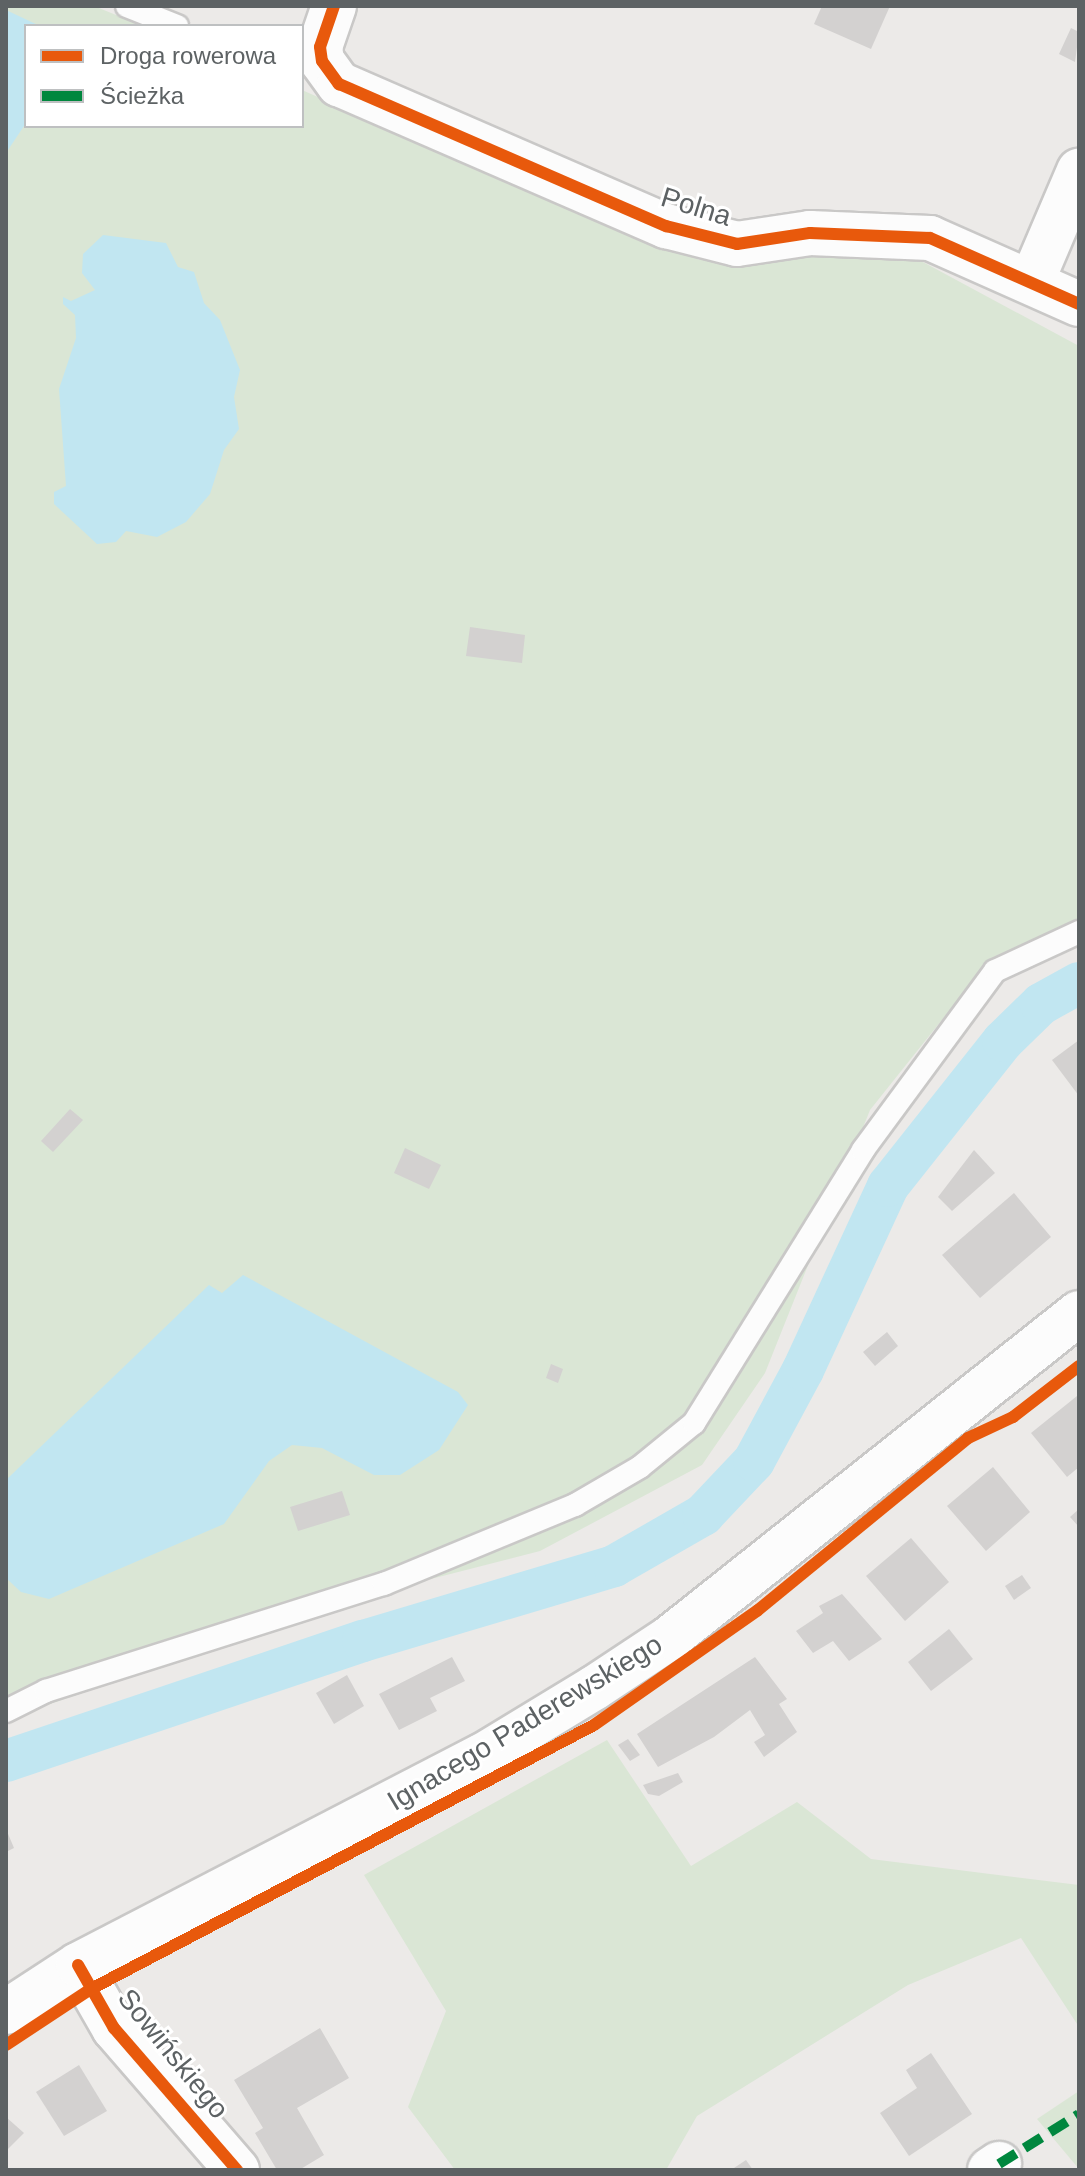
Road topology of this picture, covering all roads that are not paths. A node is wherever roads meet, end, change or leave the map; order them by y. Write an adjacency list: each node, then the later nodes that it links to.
1 (127, 6): 3 (lane)
2 (334, 6): 4 (main road)
3 (172, 24)
4 (312, 65): 6 (main road, Polna)
5 (1079, 171): 6 (main road)
6 (1032, 281): 7 (main road, Polna)
7 (1079, 304)
8 (1079, 932): 10 (lane)
9 (1079, 1313): 11 (main road, Ignacego Paderewskiego)
10 (6, 1711)
11 (78, 1965): 12 (main road, Ignacego Paderewskiego); 13 (main road, Sowińskiego)
12 (6, 2012)
13 (237, 2170)

